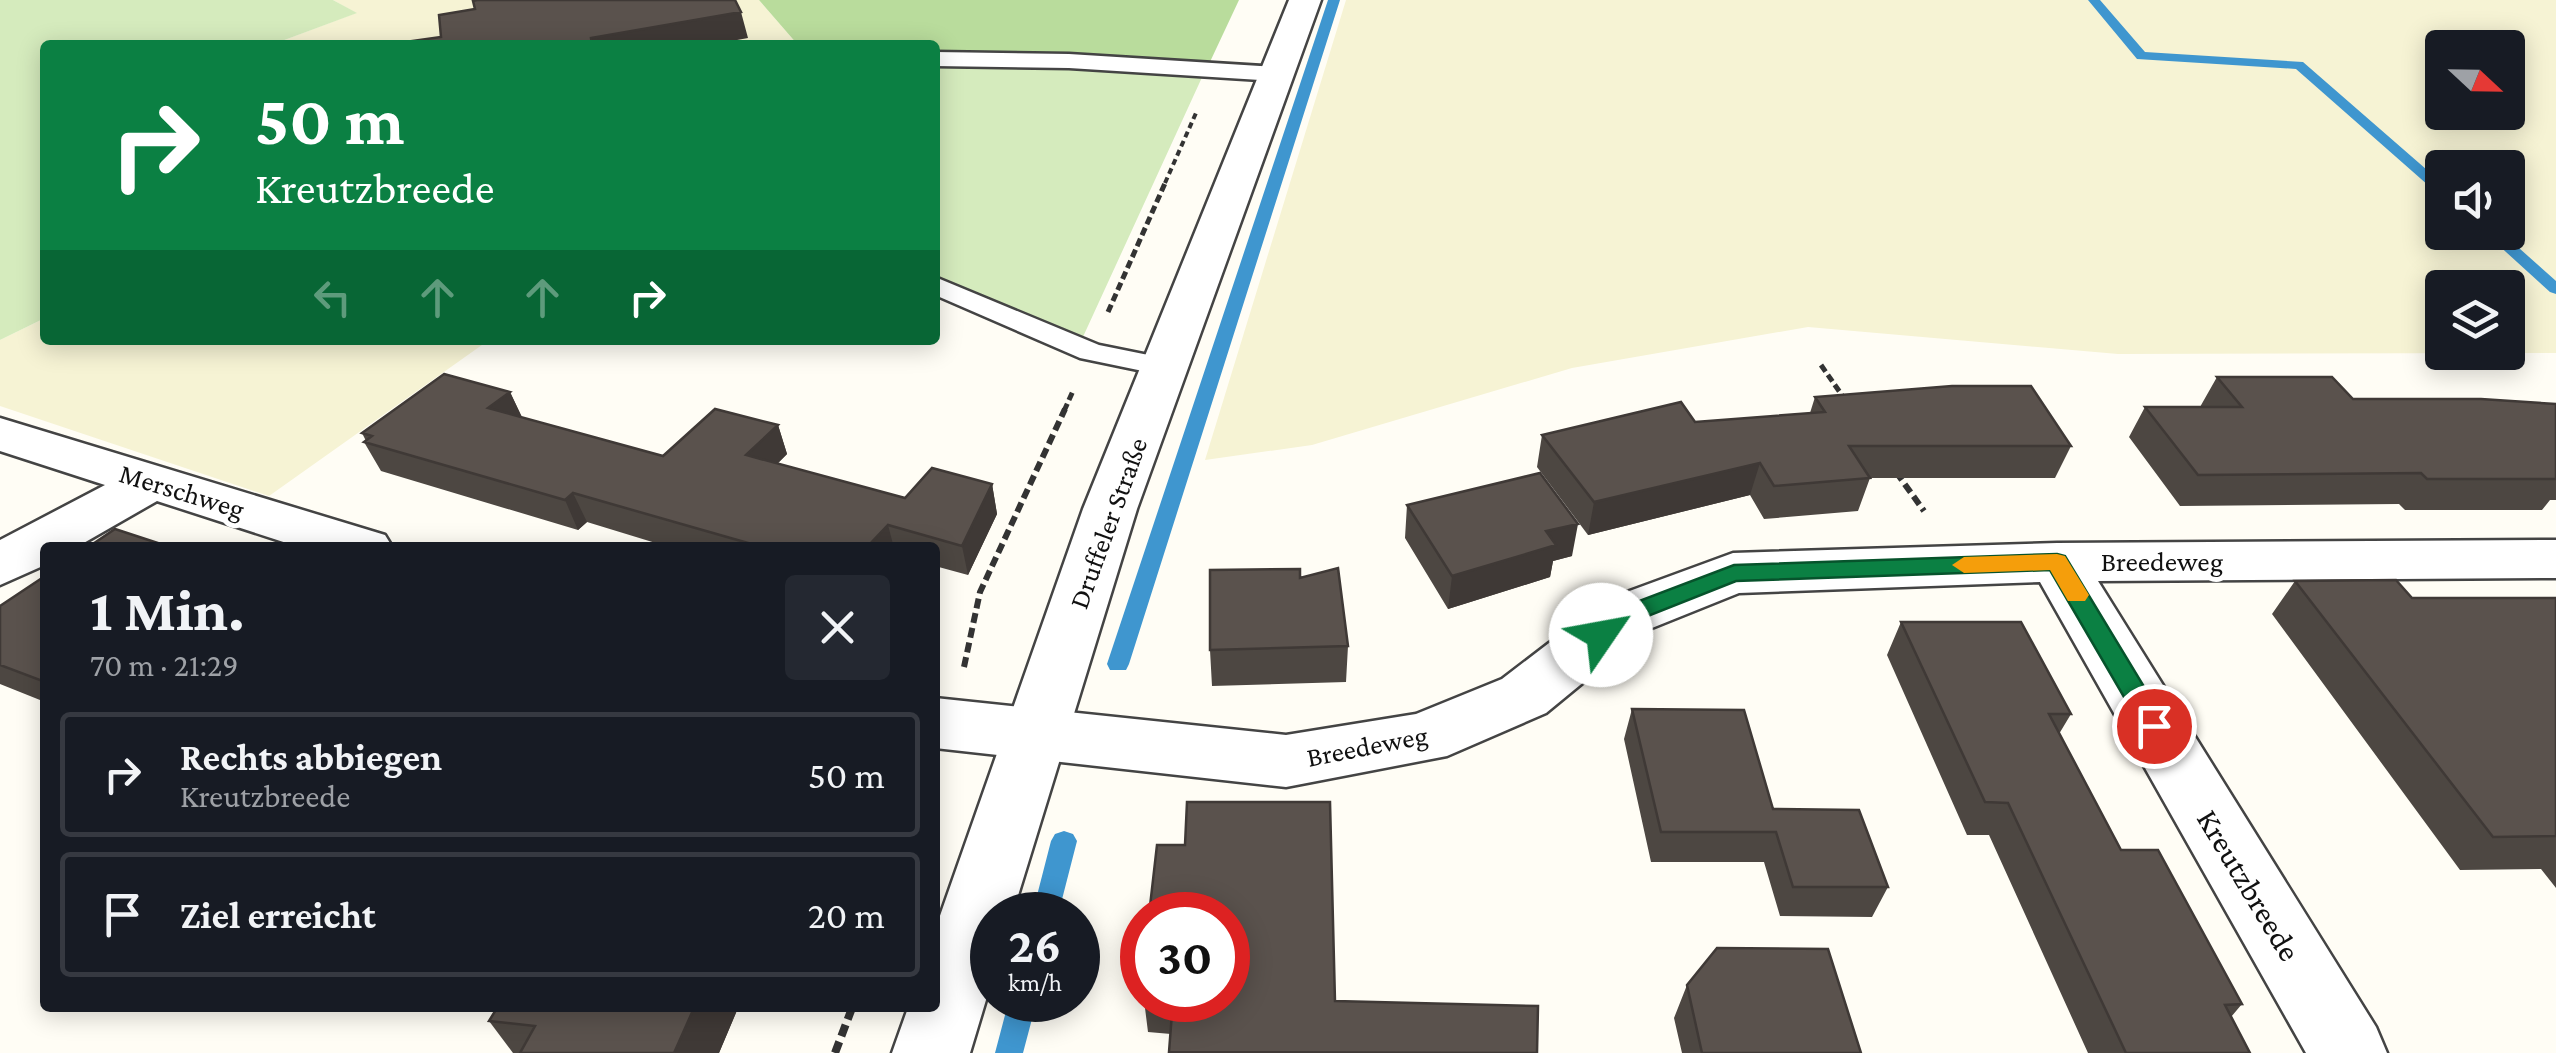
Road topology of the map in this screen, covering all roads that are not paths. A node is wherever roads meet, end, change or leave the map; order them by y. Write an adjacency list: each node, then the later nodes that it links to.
1 (1305, 0): 3 (street, Druffeler Straße)
2 (940, 59): 3 (lane)
3 (1278, 74): 5 (street, Druffeler Straße)
4 (940, 287): 5 (lane)
5 (1167, 367): 15 (street, Druffeler Straße)
6 (0, 434): 7 (street, Merschweg)
7 (153, 482): 8 (street); 9 (street, Merschweg)
8 (42, 542)
9 (346, 542)
10 (40, 543): 13 (street)
11 (2556, 560): 12 (street, Breedeweg)
12 (2057, 562): 15 (street, Breedeweg); 17 (street, Kreutzbreede)
13 (0, 565)
14 (940, 724): 15 (street)
15 (1036, 737): 16 (street, Druffeler Straße)
16 (931, 1053)
17 (2348, 1053)

